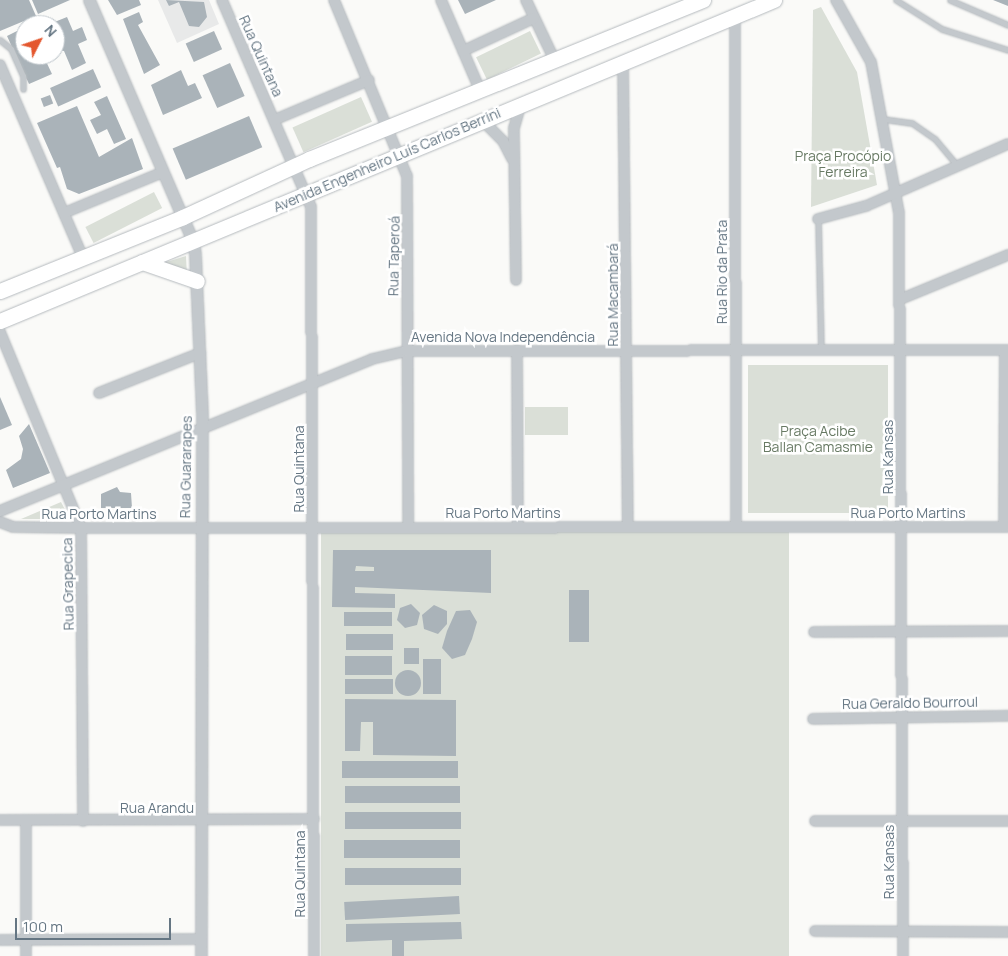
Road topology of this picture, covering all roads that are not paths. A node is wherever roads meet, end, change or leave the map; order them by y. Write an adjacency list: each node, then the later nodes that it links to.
1 (90, 0): 35 (street, Rua Guararapes)
2 (222, 0): 27 (street, Rua Quintana)
3 (334, 0): 20 (street, Rua Taperoá)
4 (441, 0): 16 (street)
5 (526, 0): 12 (street)
6 (703, 0): 17 (main road, Avenida Engenheiro Luís Carlos Berrini)
7 (774, 0): 11 (main road, Avenida Engenheiro Luís Carlos Berrini)
8 (836, 0): 26 (street, Rua Kansas)
9 (896, 0): 15 (lane)
10 (950, 0): 13 (lane)
11 (735, 17): 18 (main road, Avenida Engenheiro Luís Carlos Berrini); 53 (street, Rua Rio da Prata)
12 (534, 18): 16 (street); 17 (street)
13 (1008, 25)
14 (0, 40): 22 (lane)
15 (1008, 50)
16 (463, 51): 23 (street)
17 (555, 61): 23 (main road, Avenida Engenheiro Luís Carlos Berrini)
18 (623, 63): 25 (main road, Avenida Engenheiro Luís Carlos Berrini); 52 (street, Rua Macambará)
19 (0, 65): 24 (street)
20 (369, 80): 27 (street); 29 (street, Rua Taperoá)
21 (29, 86): 22 (lane)
22 (23, 89): 24 (lane)
23 (480, 90): 29 (main road, Avenida Engenheiro Luís Carlos Berrini)
24 (13, 93): 38 (street)
25 (521, 104): 28 (main road, Avenida Engenheiro Luís Carlos Berrini); 34 (street)
26 (883, 119): 33 (lane); 37 (street, Rua Kansas)
27 (274, 120): 32 (street, Rua Quintana)
28 (482, 120): 31 (main road, Avenida Engenheiro Luís Carlos Berrini); 34 (street)
29 (391, 129): 31 (street, Rua Taperoá); 32 (main road, Avenida Engenheiro Luís Carlos Berrini)
30 (1008, 144): 33 (street)
31 (400, 156): 36 (main road, Avenida Engenheiro Luís Carlos Berrini); 57 (street, Rua Taperoá)
32 (294, 166): 36 (street, Rua Quintana); 39 (main road, Avenida Engenheiro Luís Carlos Berrini)
33 (958, 166): 37 (street)
34 (515, 168): 45 (street)
35 (163, 172): 38 (street); 39 (street, Rua Guararapes)
36 (306, 194): 41 (main road, Avenida Engenheiro Luís Carlos Berrini); 59 (street, Rua Quintana)
37 (897, 194): 40 (street); 48 (street, Rua Kansas)
38 (64, 213): 43 (street)
39 (183, 217): 41 (street, Rua Guararapes); 43 (main road, Avenida Engenheiro Luís Carlos Berrini)
40 (818, 219): 54 (lane)
41 (193, 241): 44 (main road, Avenida Engenheiro Luís Carlos Berrini); 46 (street, Rua Guararapes)
42 (1008, 255): 48 (street)
43 (84, 258): 47 (main road, Avenida Engenheiro Luís Carlos Berrini)
44 (142, 262): 46 (main road); 49 (main road, Avenida Engenheiro Luís Carlos Berrini)
45 (516, 280)
46 (196, 281): 58 (street, Rua Guararapes)
47 (0, 291)
48 (900, 299): 55 (street, Rua Kansas)
49 (0, 321)
50 (0, 332): 62 (street, Rua Grapecica)
51 (517, 350): 52 (street, Avenida Nova Independência); 57 (street, Avenida Nova Independência); 65 (street)
52 (627, 350): 53 (street, Avenida Nova Independência); 66 (street, Rua Macambará)
53 (736, 350): 54 (street, Avenida Nova Independência); 67 (street, Rua Rio da Prata)
54 (821, 350): 55 (street, Avenida Nova Independência)
55 (902, 350): 56 (street, Avenida Nova Independência); 68 (street, Rua Kansas)
56 (1006, 350): 69 (street)
57 (407, 351): 59 (street, Avenida Nova Independência); 73 (street, Rua Taperoá)
58 (200, 353): 60 (street); 61 (street, Rua Guararapes)
59 (312, 386): 61 (street, Avenida Nova Independência); 72 (street, Rua Quintana)
60 (98, 393)
61 (200, 432): 62 (street, Avenida Nova Independência); 71 (street, Rua Guararapes)
62 (65, 484): 63 (street, Avenida Nova Independência); 70 (street, Rua Grapecica)
63 (0, 511)
64 (0, 522): 70 (street, Rua Porto Martins)
65 (518, 527): 66 (street, Rua Porto Martins); 73 (street, Rua Porto Martins)
66 (628, 527): 67 (street, Rua Porto Martins)
67 (736, 527): 68 (street, Rua Porto Martins)
68 (902, 527): 69 (street, Rua Porto Martins); 75 (street, Rua Kansas)
69 (1006, 527)
70 (81, 528): 71 (street, Rua Porto Martins); 83 (street, Rua Grapecica)
71 (200, 528): 72 (street, Rua Porto Martins); 87 (street, Rua Guararapes)
72 (312, 528): 73 (street, Rua Porto Martins); 80 (street, Rua Quintana)
73 (408, 528)
74 (814, 632): 75 (street)
75 (902, 632): 76 (street); 77 (street, Rua Kansas)
76 (1008, 632)
77 (902, 716): 78 (street, Rua Geraldo Bourroul); 79 (street, Rua Geraldo Bourroul); 85 (street, Rua Kansas)
78 (1008, 716)
79 (813, 719)
80 (314, 819): 87 (street, Rua Arandu); 96 (street, Rua Quintana)
81 (0, 820): 82 (street, Rua Arandu)
82 (26, 821): 83 (street, Rua Arandu); 93 (street)
83 (84, 821): 87 (street, Rua Arandu)
84 (815, 821): 85 (street)
85 (902, 821): 86 (street); 89 (street, Rua Kansas)
86 (1008, 821)
87 (201, 822): 91 (street, Rua Guararapes)
88 (815, 931): 89 (street)
89 (903, 932): 90 (street); 97 (street, Rua Kansas)
90 (1008, 932)
91 (201, 939): 93 (street); 95 (street, Rua Guararapes)
92 (0, 940): 93 (street)
93 (26, 940): 94 (street)
94 (26, 956)
95 (201, 956)
96 (314, 956)
97 (903, 956)

